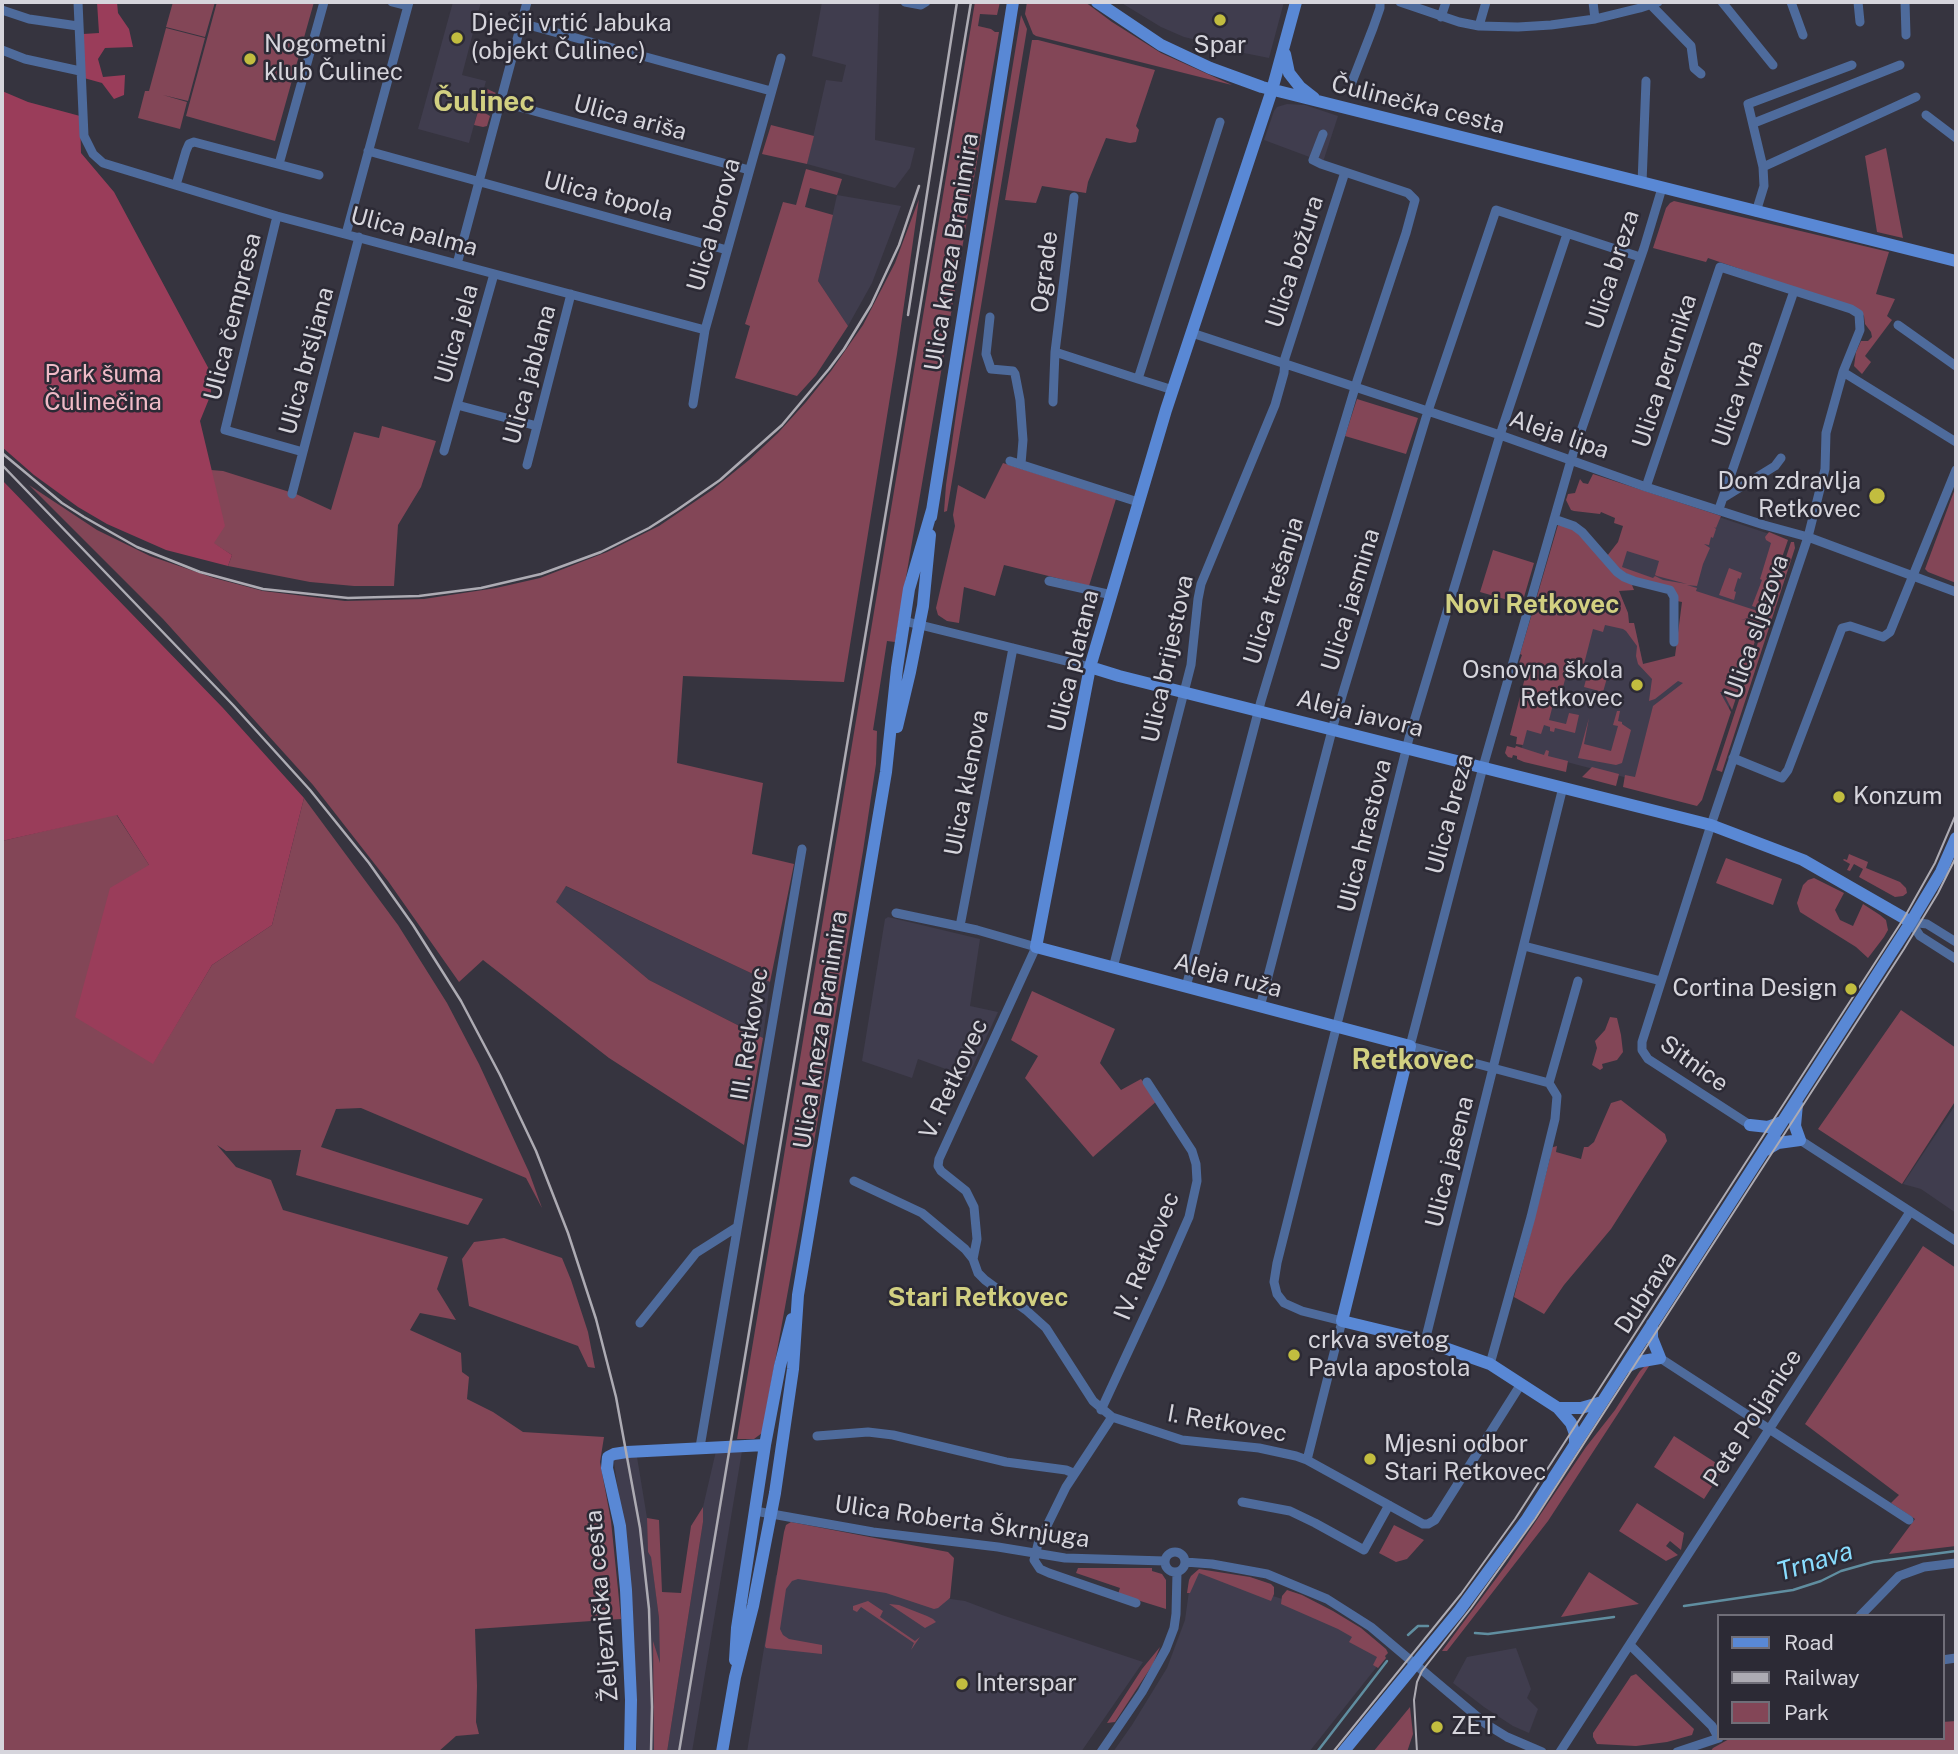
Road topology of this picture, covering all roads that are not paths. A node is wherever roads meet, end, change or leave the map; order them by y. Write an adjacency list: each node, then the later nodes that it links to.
1 (78, 2): 26 (street)
2 (324, 2): 51 (street)
3 (392, 2): 20 (street)
4 (527, 2): 25 (street)
5 (905, 2): 6 (street)
6 (926, 2)
7 (1013, 2): 104 (main road, Ulica kneza Branimira)
8 (1097, 2): 40 (main road, Čulinečka cesta)
9 (1296, 2): 30 (main road)
10 (1380, 2): 39 (street)
11 (1401, 2): 22 (street)
12 (1446, 2): 22 (street)
13 (1486, 2): 27 (street)
14 (1593, 2): 23 (street)
15 (1722, 2): 33 (street)
16 (1791, 2): 28 (street)
17 (1858, 2): 24 (street)
18 (1905, 2): 29 (street)
19 (1654, 3): 23 (street); 37 (street)
20 (409, 4): 50 (street)
21 (2, 10): 26 (street)
22 (1441, 17): 27 (street)
23 (1595, 19): 27 (street)
24 (1860, 22)
25 (521, 23): 41 (street); 43 (street)
26 (78, 26): 36 (street)
27 (1479, 26)
28 (1803, 35)
29 (1906, 35)
30 (1285, 46): 40 (main road); 44 (main road)
31 (2, 50): 36 (street)
32 (781, 58): 41 (street, Ulica borova)
33 (1773, 65)
34 (1852, 65): 47 (street)
35 (1900, 65): 47 (street)
36 (80, 71): 58 (street, Ulica palma)
37 (1702, 74)
38 (1646, 81): 57 (street)
39 (1352, 82)
40 (1272, 90): 44 (main road, Čulinečka cesta); 76 (main road, Ulica platana)
41 (771, 92): 53 (street, Ulica borova)
42 (1916, 97): 52 (street)
43 (501, 102): 53 (street, Ulica ariša); 56 (street)
44 (1319, 102): 57 (main road, Čulinečka cesta)
45 (1926, 115): 49 (street)
46 (1220, 122): 81 (street)
47 (1754, 123): 52 (street)
48 (1323, 134): 54 (street)
49 (1956, 138)
50 (368, 151): 56 (street, Ulica topola); 63 (street)
51 (279, 164): 55 (street); 58 (street)
52 (1763, 167): 61 (street)
53 (750, 170): 66 (street, Ulica borova)
54 (1345, 172): 78 (street, Ulica božura); 82 (street, Ulica trešanja)
55 (319, 175)
56 (479, 181): 66 (street, Ulica topola); 69 (street)
57 (1642, 183): 59 (main road, Čulinečka cesta)
58 (176, 186): 62 (street, Ulica palma)
59 (1662, 188): 61 (main road, Čulinečka cesta); 67 (street, Ulica breza)
60 (1074, 197): 77 (street, Ograde)
61 (1756, 212): 68 (main road, Čulinečka cesta)
62 (277, 216): 63 (street, Ulica palma); 92 (street, Ulica čempresa)
63 (345, 234): 65 (street, Ulica palma)
64 (1567, 234): 67 (street); 87 (street, Ulica jasmina); 89 (street, Ulica hrastova)
65 (359, 237): 69 (street, Ulica palma); 92 (street, Ulica bršljana)
66 (727, 250): 75 (street, Ulica borova)
67 (1640, 257): 94 (street, Ulica breza)
68 (1956, 261)
69 (457, 264): 70 (street, Ulica palma)
70 (494, 274): 72 (street, Ulica palma); 86 (street, Ulica jela)
71 (1794, 291): 80 (street, Ulica sljezova); 99 (street, Ulica perunika); 101 (street, Ulica vrba)
72 (572, 294): 75 (street, Ulica palma); 88 (street, Ulica jablana)
73 (990, 317): 96 (street)
74 (1898, 325): 79 (street)
75 (705, 330): 85 (street, Ulica borova)
76 (1192, 333): 78 (street, Aleja lipa); 83 (main road, Ulica platana)
77 (1055, 352): 81 (street); 84 (street, Ograde)
78 (1284, 365): 82 (street, Aleja lipa); 116 (street, Ulica brijestova)
79 (1956, 366)
80 (1843, 372): 90 (street); 106 (street, Ulica sljezova)
81 (1139, 379): 83 (street)
82 (1355, 387): 87 (street, Aleja lipa); 117 (street, Ulica trešanja)
83 (1173, 390): 102 (main road, Ulica platana)
84 (1053, 402)
85 (692, 404)
86 (457, 405): 88 (street, Ulica jela); 91 (street, Ulica jela)
87 (1428, 411): 89 (street, Aleja lipa); 118 (street, Ulica jasmina)
88 (537, 426): 97 (street, Ulica jablana)
89 (1500, 435): 94 (street, Aleja lipa); 119 (street, Ulica hrastova)
90 (1956, 442)
91 (444, 450)
92 (303, 452): 100 (street, Ulica bršljana)
93 (1781, 458): 101 (street)
94 (1572, 460): 99 (street, Aleja lipa); 105 (street, Ulica breza)
95 (1010, 461): 96 (street)
96 (1021, 464): 102 (street)
97 (527, 466)
98 (1956, 470): 107 (street)
99 (1646, 487): 103 (street, Aleja lipa)
100 (292, 494)
101 (1723, 498): 103 (street, Ulica vrba)
102 (1138, 502): 110 (main road, Ulica platana)
103 (1719, 509): 106 (street, Aleja lipa)
104 (932, 510): 111 (main road, Ulica kneza Branimira); 112 (main road, Ulica kneza Branimira)
105 (1554, 519): 113 (street); 121 (street, Ulica breza)
106 (1808, 537): 107 (street, Aleja lipa); 120 (street, Ulica sljezova)
107 (1913, 576): 109 (street, Aleja lipa); 120 (street)
108 (1049, 580): 110 (street)
109 (1956, 592)
110 (1112, 595): 115 (main road, Ulica platana)
111 (904, 621): 112 (street, Aleja javora); 122 (main road, Ulica kneza Branimira)
112 (920, 624): 114 (street, Aleja javora); 122 (main road, Ulica kneza Branimira)
113 (1674, 642)
114 (1013, 648): 115 (street, Aleja javora); 129 (street, Ulica klenova)
115 (1090, 667): 116 (main road, Aleja javora); 132 (main road, Ulica platana)
116 (1184, 692): 117 (main road, Aleja javora); 134 (street, Ulica brijestova)
117 (1258, 710): 118 (main road, Aleja javora); 137 (street, Ulica trešanja)
118 (1333, 729): 119 (main road, Aleja javora); 138 (street, Ulica jasmina)
119 (1407, 748): 121 (main road, Aleja javora); 139 (street, Ulica hrastova)
120 (1733, 758): 124 (street, Ulica sljezova)
121 (1483, 767): 123 (main road, Aleja javora); 140 (street, Ulica breza)
122 (886, 772): 154 (main road, Ulica kneza Branimira)
123 (1563, 787): 124 (main road, Aleja javora); 131 (street, Ulica jasena)
124 (1711, 825): 128 (main road, Aleja javora); 136 (street, Sitnice)
125 (1956, 838): 128 (main road, Dubrava)
126 (802, 849): 151 (street, III. Retkovec)
127 (896, 913): 129 (street, Aleja ruža)
128 (1911, 922): 130 (street); 133 (street); 144 (main road, Dubrava)
129 (960, 926): 132 (street, Aleja ruža)
130 (1956, 942)
131 (1524, 946): 136 (street); 141 (street, Ulica jasena)
132 (1036, 947): 134 (main road, Aleja ruža); 153 (street, V. Retkovec)
133 (1956, 959)
134 (1113, 968): 137 (main road, Aleja ruža)
135 (1578, 981): 143 (street)
136 (1661, 981): 146 (street, Sitnice)
137 (1185, 987): 138 (main road, Aleja ruža)
138 (1260, 1007): 139 (main road, Aleja ruža)
139 (1337, 1027): 140 (main road, Aleja ruža); 155 (street, Ulica hrastova)
140 (1410, 1046): 141 (street, Aleja ruža); 155 (main road, Ulica breza)
141 (1493, 1069): 143 (street, Aleja ruža); 158 (street, Ulica jasena)
142 (1147, 1082): 165 (street, IV. Retkovec)
143 (1549, 1083): 160 (street)
144 (1800, 1093): 145 (main road, Dubrava); 147 (main road)
145 (1782, 1122): 146 (main road); 148 (main road, Dubrava)
146 (1750, 1125): 148 (main road)
147 (1800, 1140): 148 (main road); 150 (street)
148 (1762, 1153): 157 (main road, Dubrava)
149 (854, 1181): 153 (street, I. Retkovec)
150 (1910, 1212): 152 (street); 167 (street, Pete Poljanice)
151 (737, 1227): 156 (street); 171 (street, III. Retkovec)
152 (1956, 1241)
153 (973, 1259): 165 (street, I. Retkovec)
154 (798, 1295): 170 (main road, Ulica kneza Branimira); 177 (main road, Ulica kneza Branimira)
155 (1342, 1321): 158 (main road); 172 (street, Ulica breza)
156 (640, 1323)
157 (1652, 1324): 159 (main road); 161 (main road, Dubrava)
158 (1424, 1342): 160 (main road)
159 (1660, 1358): 161 (main road); 167 (street)
160 (1490, 1364): 162 (main road)
161 (1623, 1368): 163 (main road, Dubrava)
162 (1521, 1384): 164 (main road); 175 (street, I. Retkovec)
163 (1602, 1402): 164 (main road); 169 (main road, Dubrava)
164 (1558, 1408): 169 (main road)
165 (1101, 1410): 166 (street, I. Retkovec)
166 (1112, 1417): 172 (street, I. Retkovec); 173 (street)
167 (1769, 1428): 178 (street); 186 (street, Pete Poljanice)
168 (817, 1436): 173 (street)
169 (1575, 1444): 187 (main road, Dubrava)
170 (765, 1445): 171 (main road); 176 (main road, Ulica kneza Branimira)
171 (700, 1447): 191 (main road, Željeznička cesta)
172 (1307, 1460): 175 (street, I. Retkovec)
173 (1073, 1473): 179 (street)
174 (1241, 1502): 175 (street)
175 (1389, 1505)
176 (755, 1511): 177 (street, Ulica Roberta Škrnjuga); 188 (main road, Ulica kneza Branimira)
177 (771, 1513): 179 (street, Ulica Roberta Škrnjuga); 188 (main road, Ulica kneza Branimira)
178 (1909, 1520)
179 (1036, 1553): 180 (street, Ulica Roberta Škrnjuga); 184 (street)
180 (1165, 1561): 181 (street); 183 (street)
181 (1185, 1562): 183 (street); 187 (street)
182 (1956, 1563): 185 (street)
183 (1177, 1572): 193 (street)
184 (1136, 1603)
185 (1862, 1614)
186 (1630, 1645): 189 (street); 196 (street, Pete Poljanice)
187 (1416, 1665): 194 (main road, Dubrava); 195 (street)
188 (735, 1677): 192 (main road, Ulica kneza Branimira)
189 (1716, 1733)
190 (1716, 1739): 197 (street)
191 (631, 1752)
192 (722, 1752)
193 (1101, 1752)
194 (1343, 1752)
195 (1542, 1752)
196 (1560, 1752)
197 (1677, 1752)

